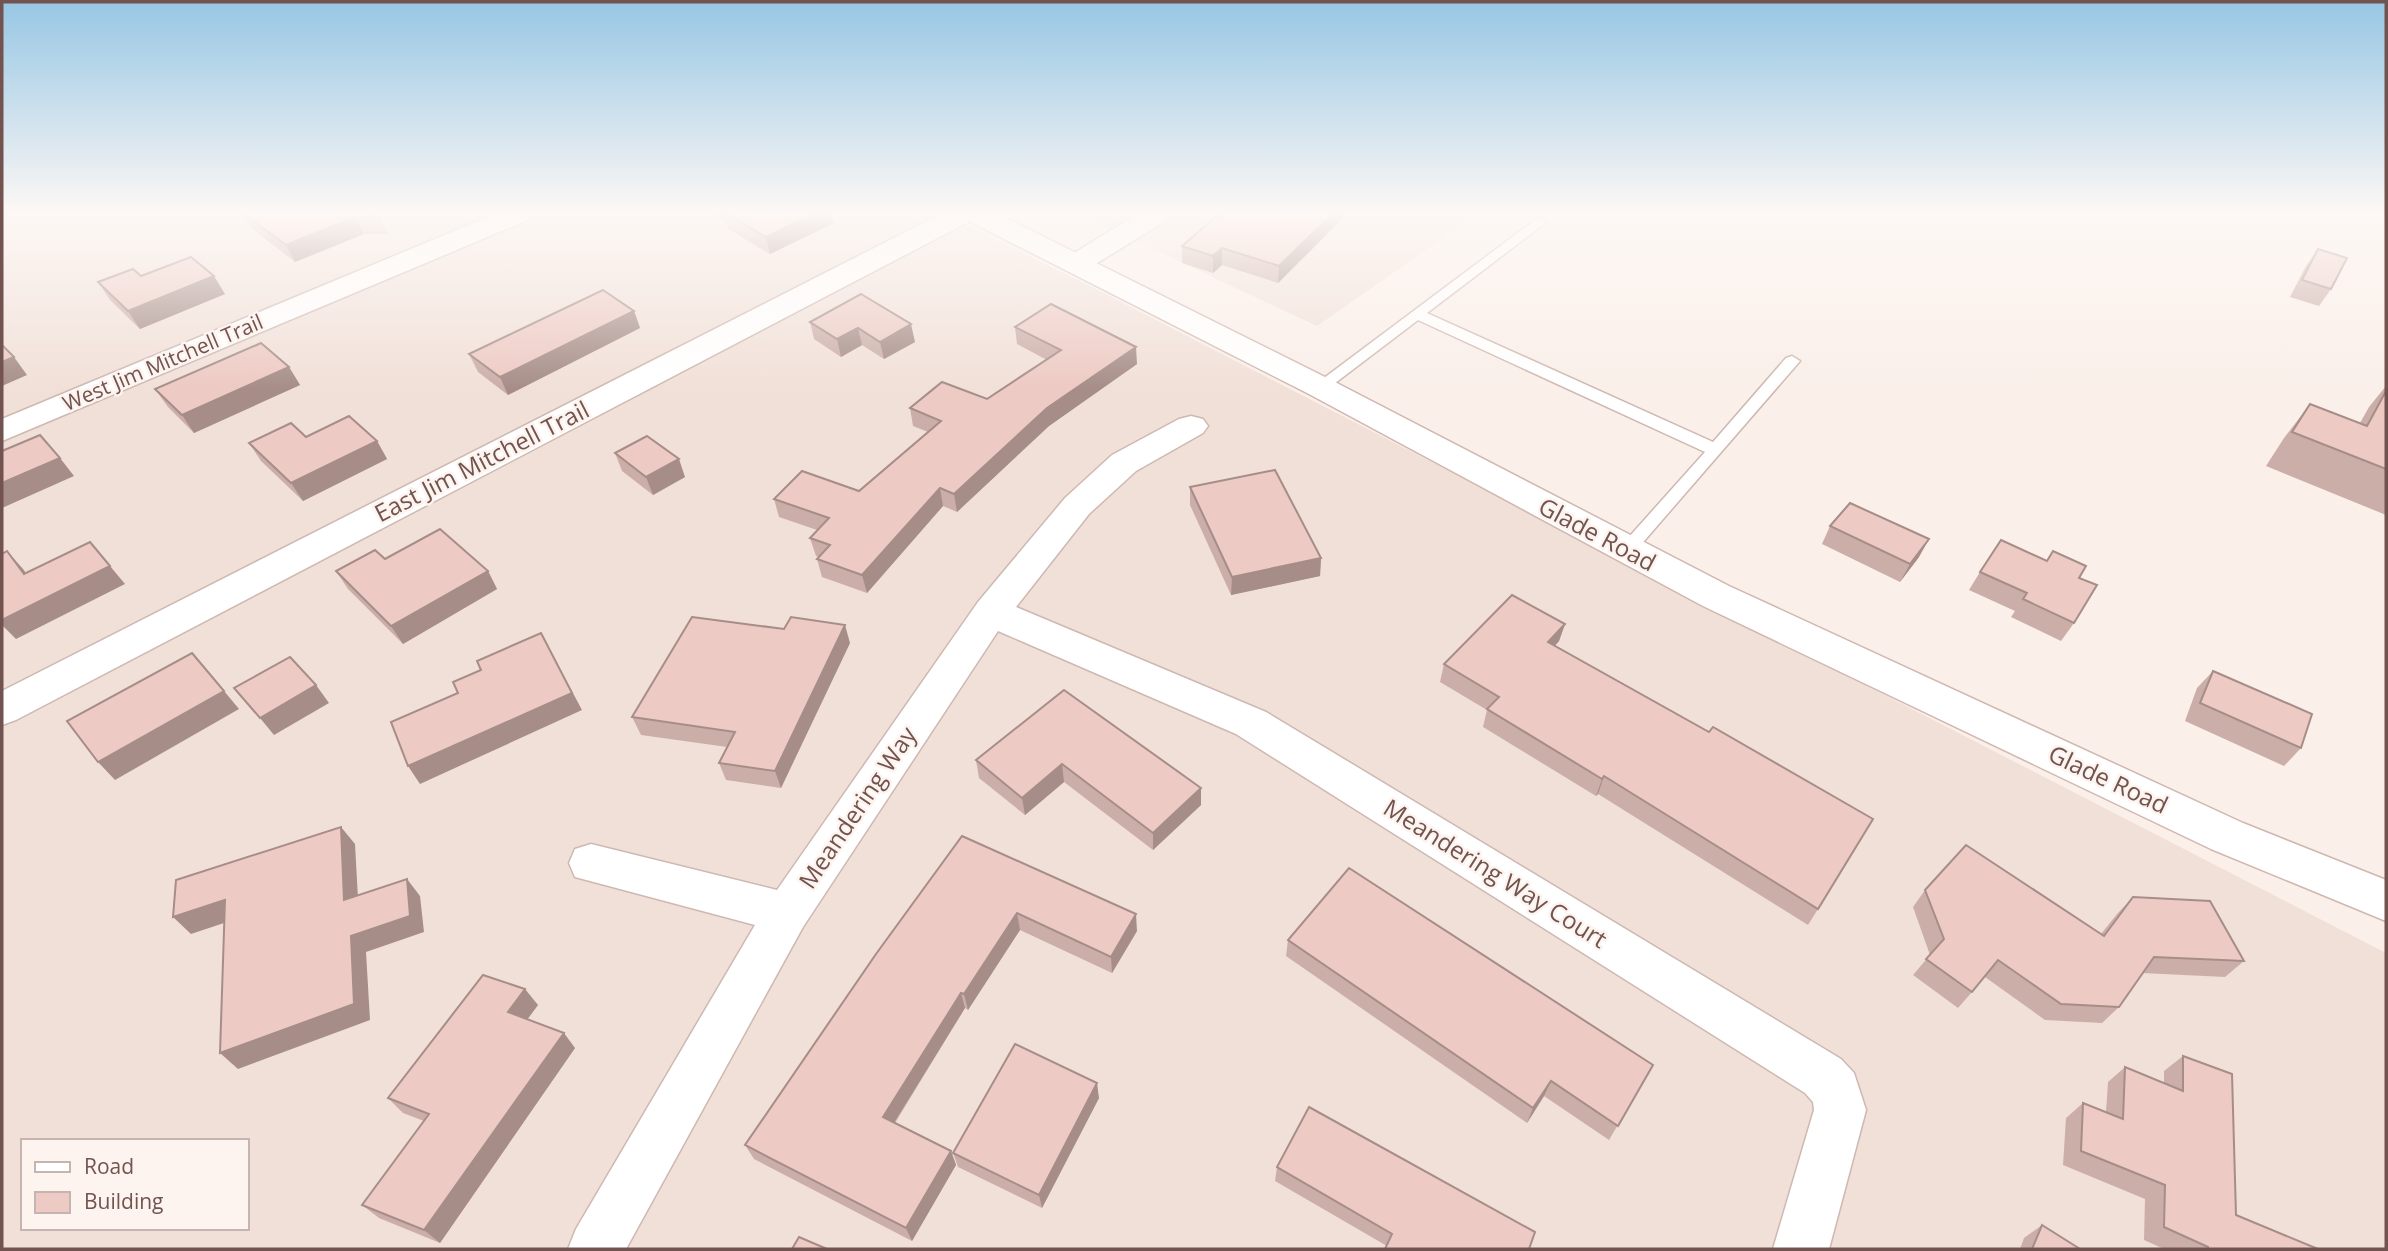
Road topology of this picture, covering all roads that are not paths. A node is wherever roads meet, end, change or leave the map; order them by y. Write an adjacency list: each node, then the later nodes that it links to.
1 (379, 272): 9 (street, West Jim Mitchell Trail)
2 (849, 272): 13 (street, East Jim Mitchell Trail)
3 (1093, 272): 7 (street, Glade Road)
4 (1472, 272): 5 (lane)
5 (1417, 314): 7 (lane); 10 (lane)
6 (1792, 361): 10 (lane)
7 (1320, 387): 11 (street, Glade Road)
8 (1191, 426): 12 (street, Meandering Way)
9 (2, 431)
10 (1716, 450): 11 (lane)
11 (1626, 551): 14 (street, Glade Road)
12 (991, 612): 17 (street, Meandering Way); 20 (street, Meandering Way Court)
13 (2, 709)
14 (2227, 836): 16 (street, Glade Road); 18 (street, Glade Road)
15 (591, 863): 17 (street)
16 (2386, 901)
17 (787, 913): 19 (street, Meandering Way)
18 (2386, 926)
19 (596, 1249)
20 (1801, 1249)

